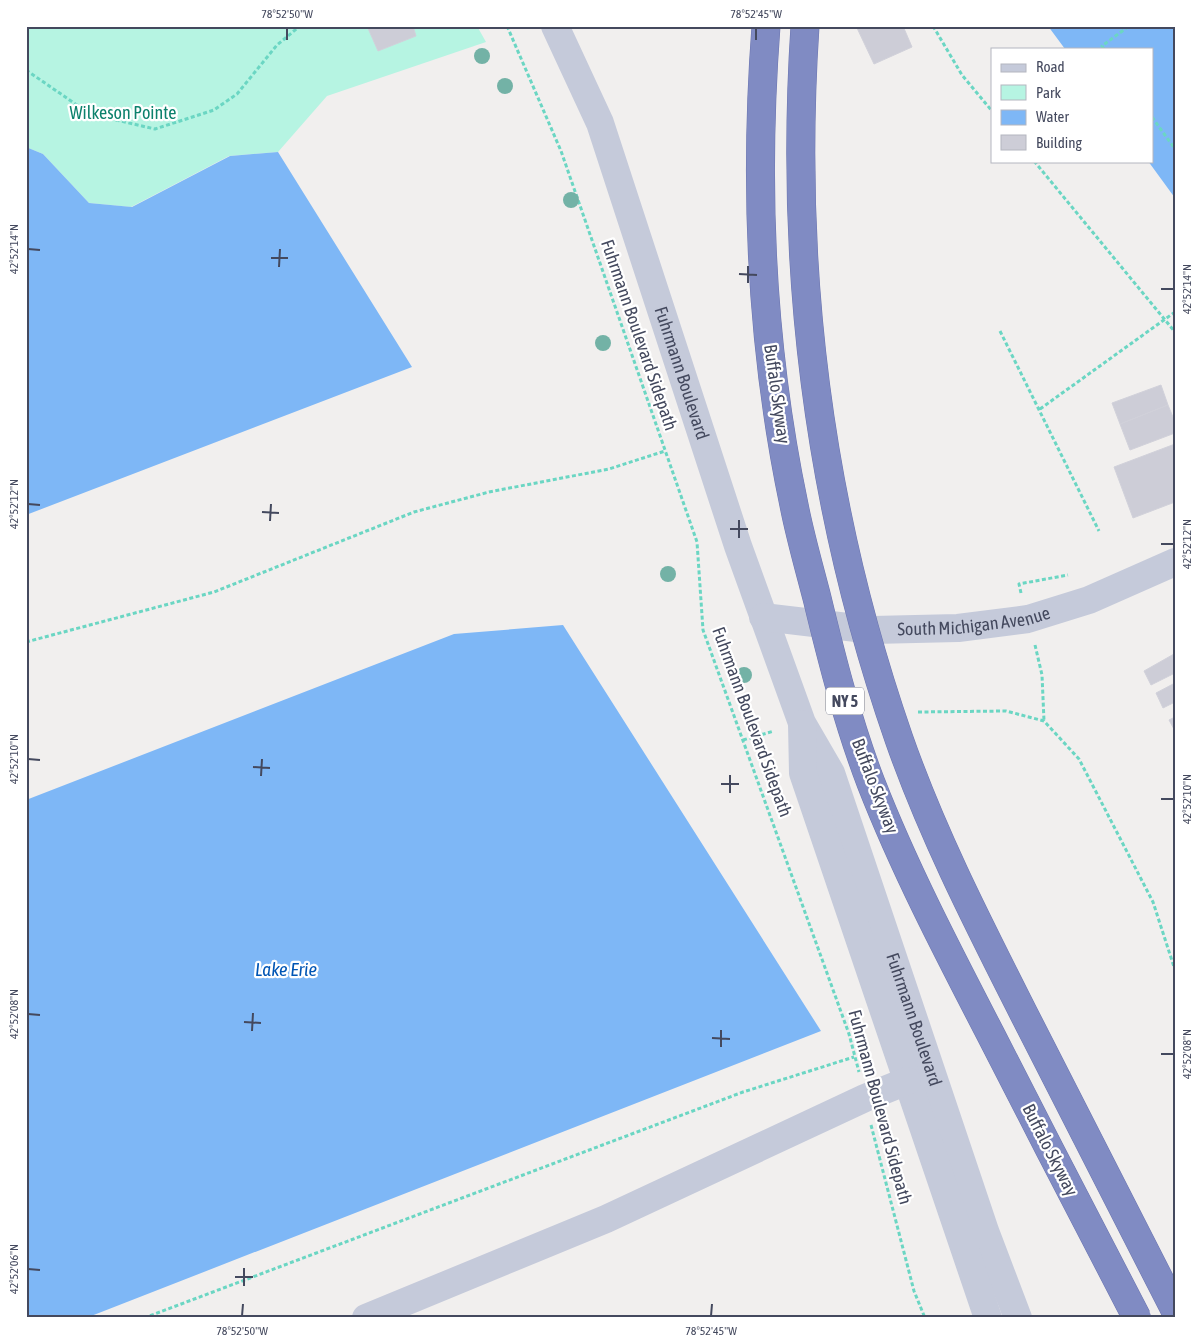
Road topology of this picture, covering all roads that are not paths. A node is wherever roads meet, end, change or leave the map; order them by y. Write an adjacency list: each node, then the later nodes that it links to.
1 (555, 26): 5 (street, Fuhrmann Boulevard)
2 (766, 26): 12 (highway, Buffalo Skyway / NY 5, bridge)
3 (805, 26): 8 (highway, NY 5, bridge)
4 (1175, 562): 5 (street, South Michigan Avenue)
5 (764, 617): 6 (street, Fuhrmann Boulevard)
6 (802, 723): 7 (street, Fuhrmann Boulevard); 11 (street, Fuhrmann Boulevard)
7 (907, 1081): 9 (street); 10 (street, Fuhrmann Boulevard)
8 (1175, 1310)
9 (366, 1318)
10 (988, 1318)
11 (1018, 1318)
12 (1137, 1318)

